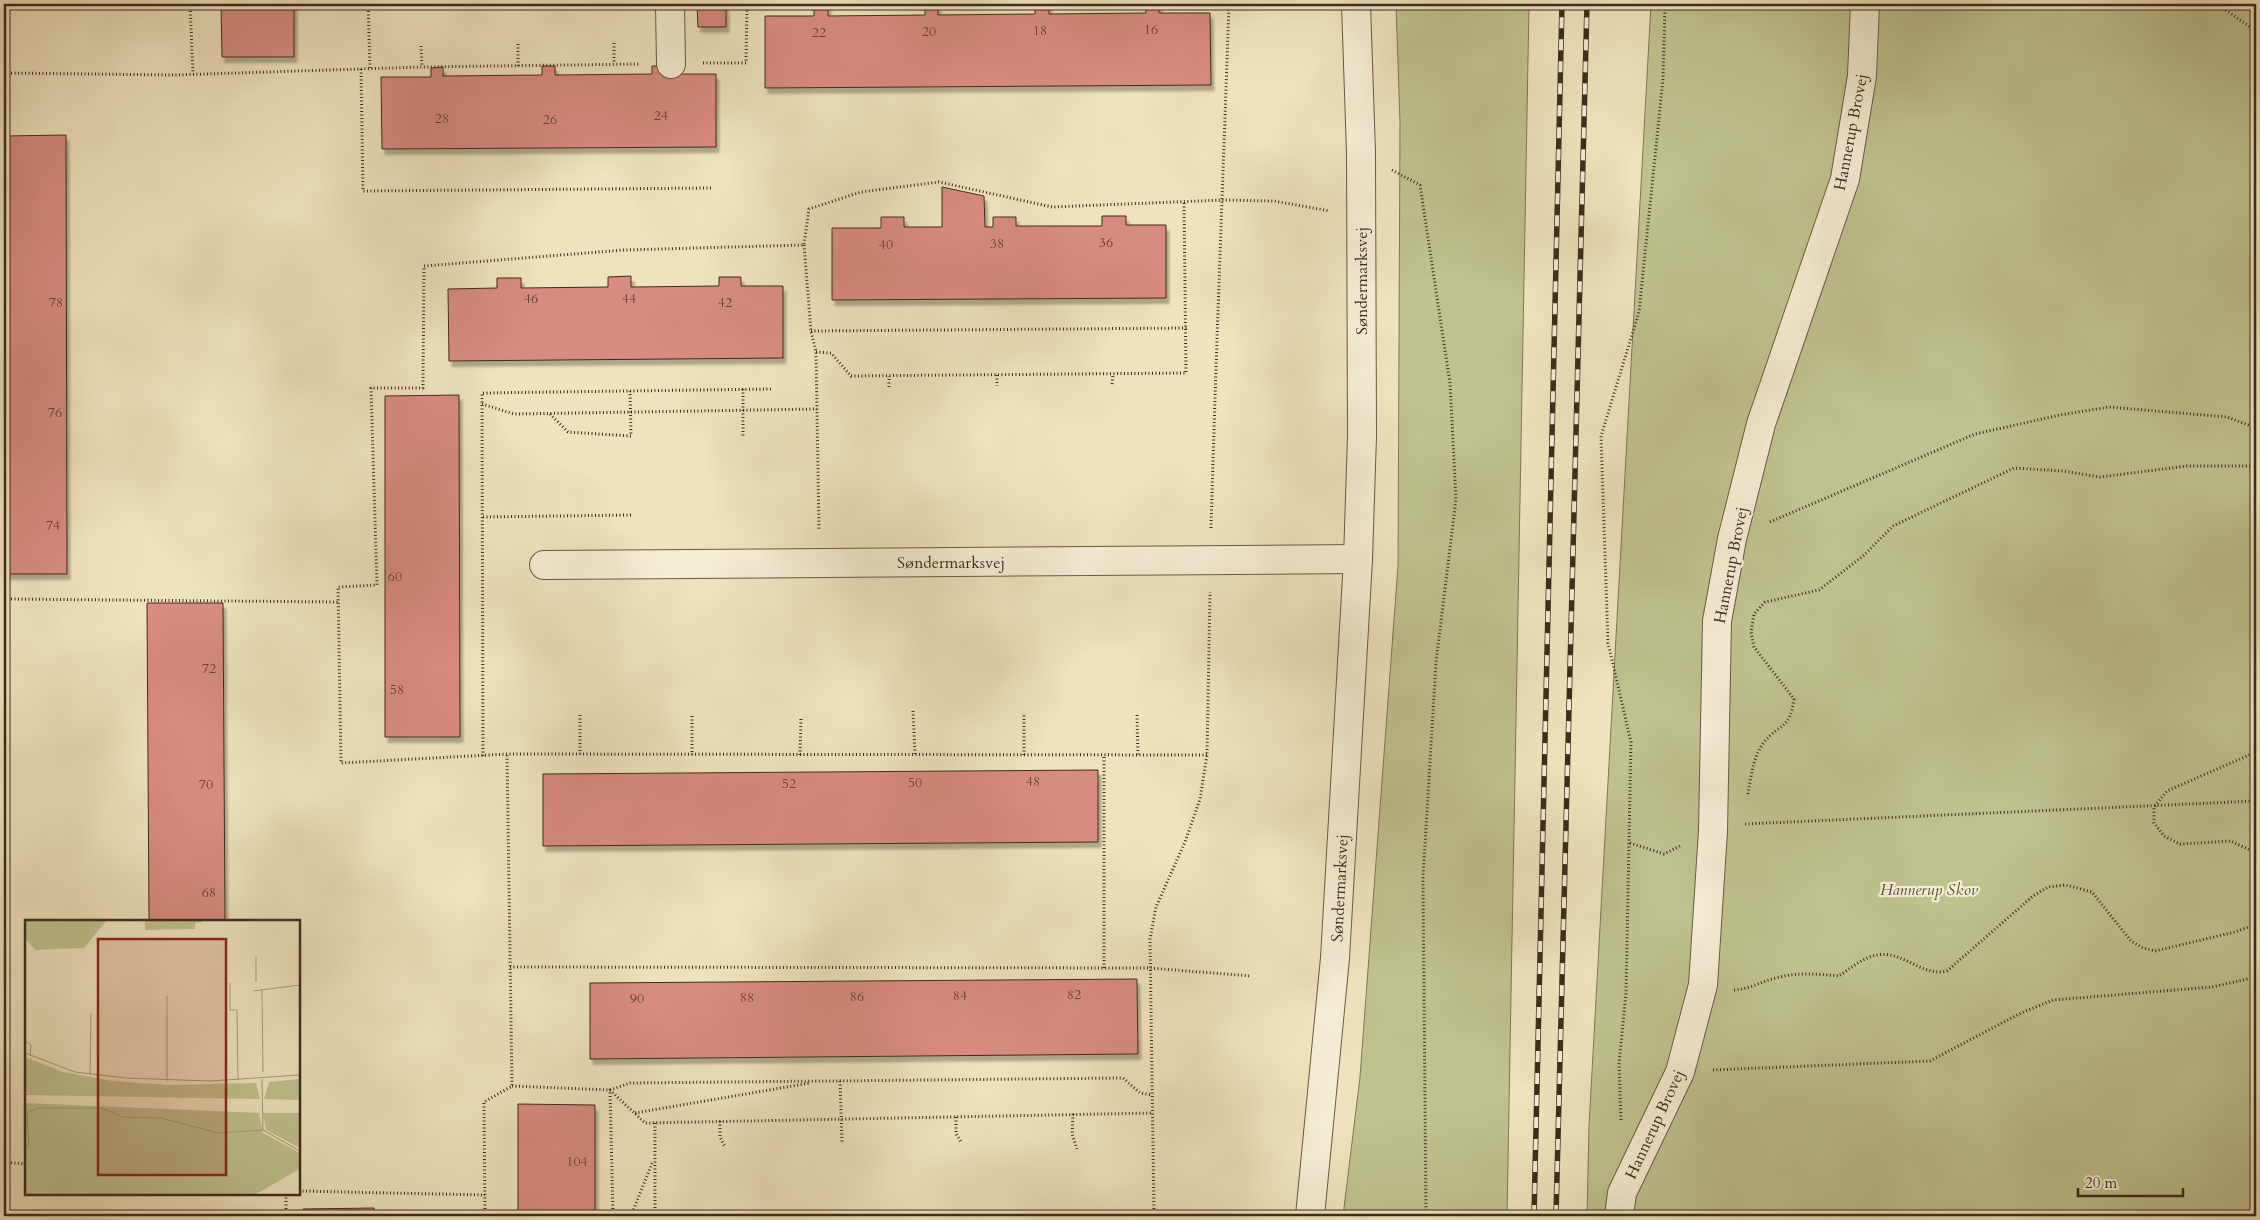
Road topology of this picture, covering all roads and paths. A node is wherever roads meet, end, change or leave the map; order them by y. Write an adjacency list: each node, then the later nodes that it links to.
1 (190, 4): 21 (path)
2 (368, 4): 19 (path)
3 (670, 4): 15 (street)
4 (747, 4): 15 (path)
5 (1229, 4): 24 (path)
6 (1356, 4): 22 (street, Søndermarksvej)
7 (1666, 4): 99 (path)
8 (1865, 4): 51 (street, Hannerup Brovej)
9 (2217, 4): 10 (path)
10 (2256, 32)
11 (614, 43): 14 (path)
12 (518, 44): 16 (path)
13 (421, 46): 17 (path)
14 (614, 64): 15 (path); 16 (path)
15 (671, 64)
16 (518, 66): 17 (path)
17 (422, 67): 19 (path)
18 (361, 69): 19 (path); 21 (path); 23 (path)
19 (370, 69)
20 (4, 73): 21 (path)
21 (193, 74)
22 (1360, 153): 27 (street, Søndermarksvej); 117 (path)
23 (713, 188)
24 (1223, 200): 25 (path); 27 (path); 53 (path)
25 (1184, 202): 26 (path); 29 (path)
26 (809, 209)
27 (1361, 217): 52 (street, Søndermarksvej)
28 (804, 245): 30 (path)
29 (1187, 328): 30 (path); 32 (path)
30 (811, 331): 31 (path)
31 (816, 352): 34 (path); 42 (path)
32 (1113, 374): 33 (path); 35 (path)
33 (997, 375): 34 (path); 36 (path)
34 (889, 376): 37 (path)
35 (1112, 384)
36 (997, 386)
37 (889, 387)
38 (743, 389): 39 (path); 40 (path); 43 (path)
39 (771, 389)
40 (630, 391): 41 (path); 44 (path)
41 (482, 404): 45 (path); 50 (path)
42 (817, 409): 43 (path); 54 (path)
43 (743, 410): 44 (path); 47 (path)
44 (631, 412): 45 (path); 45 (path)
45 (550, 413)
46 (2256, 428): 51 (path)
47 (743, 438)
48 (2256, 466): 74 (path)
49 (632, 515): 50 (path)
50 (483, 517): 73 (path)
51 (1732, 539): 85 (street, Hannerup Brovej)
52 (1358, 559): 53 (street, Søndermarksvej); 116 (street, Søndermarksvej)
53 (1210, 560): 54 (street, Søndermarksvej); 82 (path)
54 (820, 563): 55 (street, Søndermarksvej)
55 (544, 565)
56 (4, 599): 57 (path)
57 (339, 602)
58 (914, 711): 69 (path)
59 (1024, 714): 70 (path)
60 (1137, 714): 72 (path)
61 (580, 715): 66 (path)
62 (692, 716): 67 (path)
63 (801, 716): 68 (path)
64 (2256, 752): 76 (path)
65 (507, 754): 80 (path)
66 (580, 754)
67 (692, 755)
68 (800, 755)
69 (915, 755)
70 (1024, 755)
71 (1104, 755): 81 (path)
72 (1138, 755)
73 (483, 756)
74 (1748, 797)
75 (2256, 801): 76 (path)
76 (2154, 807): 77 (path); 78 (path)
77 (1744, 815)
78 (2256, 853)
79 (2256, 924): 85 (path)
80 (510, 967): 81 (path); 89 (path)
81 (1104, 968): 82 (path)
82 (1150, 968): 83 (path); 91 (path)
83 (1250, 976)
84 (2256, 977): 86 (path)
85 (1701, 992): 86 (street, Hannerup Brovej)
86 (1680, 1072): 118 (street, Hannerup Brovej)
87 (821, 1081): 88 (path); 90 (path); 92 (path)
88 (840, 1081): 91 (path); 96 (path)
89 (512, 1086): 90 (path); 109 (path)
90 (610, 1090): 92 (path); 112 (path)
91 (1152, 1095): 93 (path)
92 (635, 1113): 98 (path)
93 (1153, 1113): 94 (path); 115 (path)
94 (1073, 1114): 95 (path); 103 (path)
95 (956, 1116): 96 (path); 101 (path)
96 (841, 1119): 97 (path); 100 (path)
97 (720, 1121): 98 (path); 102 (path)
98 (655, 1122): 104 (path)
99 (1621, 1123)
100 (842, 1144)
101 (962, 1144)
102 (725, 1147)
103 (1077, 1149)
104 (655, 1158): 113 (path); 114 (path)
105 (4, 1162): 106 (path)
106 (25, 1164)
107 (300, 1191): 109 (path)
108 (286, 1195): 110 (path)
109 (485, 1195): 111 (path)
110 (286, 1216)
111 (485, 1216)
112 (613, 1216)
113 (630, 1216)
114 (655, 1216)
115 (1154, 1216)
116 (1310, 1216)
117 (1426, 1216)
118 (1619, 1216)

